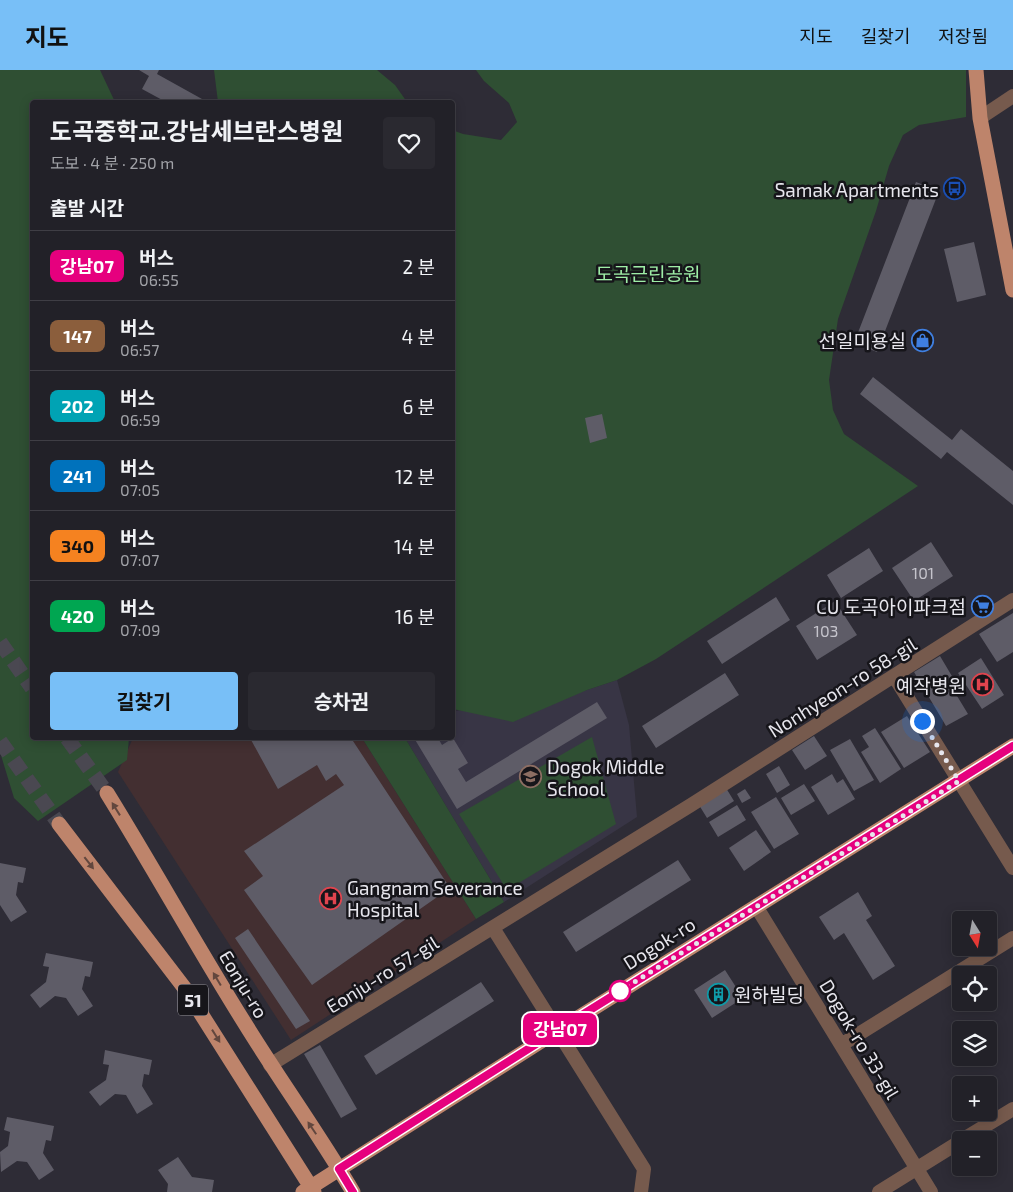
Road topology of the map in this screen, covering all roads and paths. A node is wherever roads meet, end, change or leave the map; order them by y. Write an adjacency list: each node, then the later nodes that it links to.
1 (976, 70): 3 (main road)
2 (1013, 96): 3 (street)
3 (980, 118): 4 (main road)
4 (1013, 290)
5 (1013, 600): 6 (street, Nonhyeon-ro 58-gil)
6 (894, 676): 8 (street); 10 (street, Nonhyeon-ro 58-gil)
7 (1013, 746): 8 (main road, Dogok-ro)
8 (959, 781): 12 (street); 13 (main road, Dogok-ro)
9 (107, 794): 18 (main road, Eonju-ro / 51, one-way to 9)
10 (691, 805): 14 (street, Eonju-ro 57-gil)
11 (59, 824): 24 (main road, 51, one-way to 24)
12 (1013, 868)
13 (756, 906): 16 (main road, Dogok-ro); 17 (street, Dogok-ro 33-gil)
14 (493, 928): 16 (street); 18 (street, Eonju-ro 57-gil)
15 (1013, 938): 17 (street)
16 (557, 1031): 23 (main road, Dogok-ro); 26 (street)
17 (841, 1045): 22 (street, Dogok-ro 33-gil)
18 (270, 1065): 23 (main road, Eonju-ro / 51, one-way to 18)
19 (1013, 1110): 20 (street)
20 (977, 1131)
21 (952, 1146): 22 (street)
22 (916, 1168): 27 (street); 28 (street, Dogok-ro 33-gil)
23 (339, 1169): 24 (main road, Dogok-ro); 25 (main road, Eonju-ro / 51)
24 (309, 1190)
25 (353, 1192)
26 (641, 1192)
27 (879, 1192)
28 (931, 1192)

